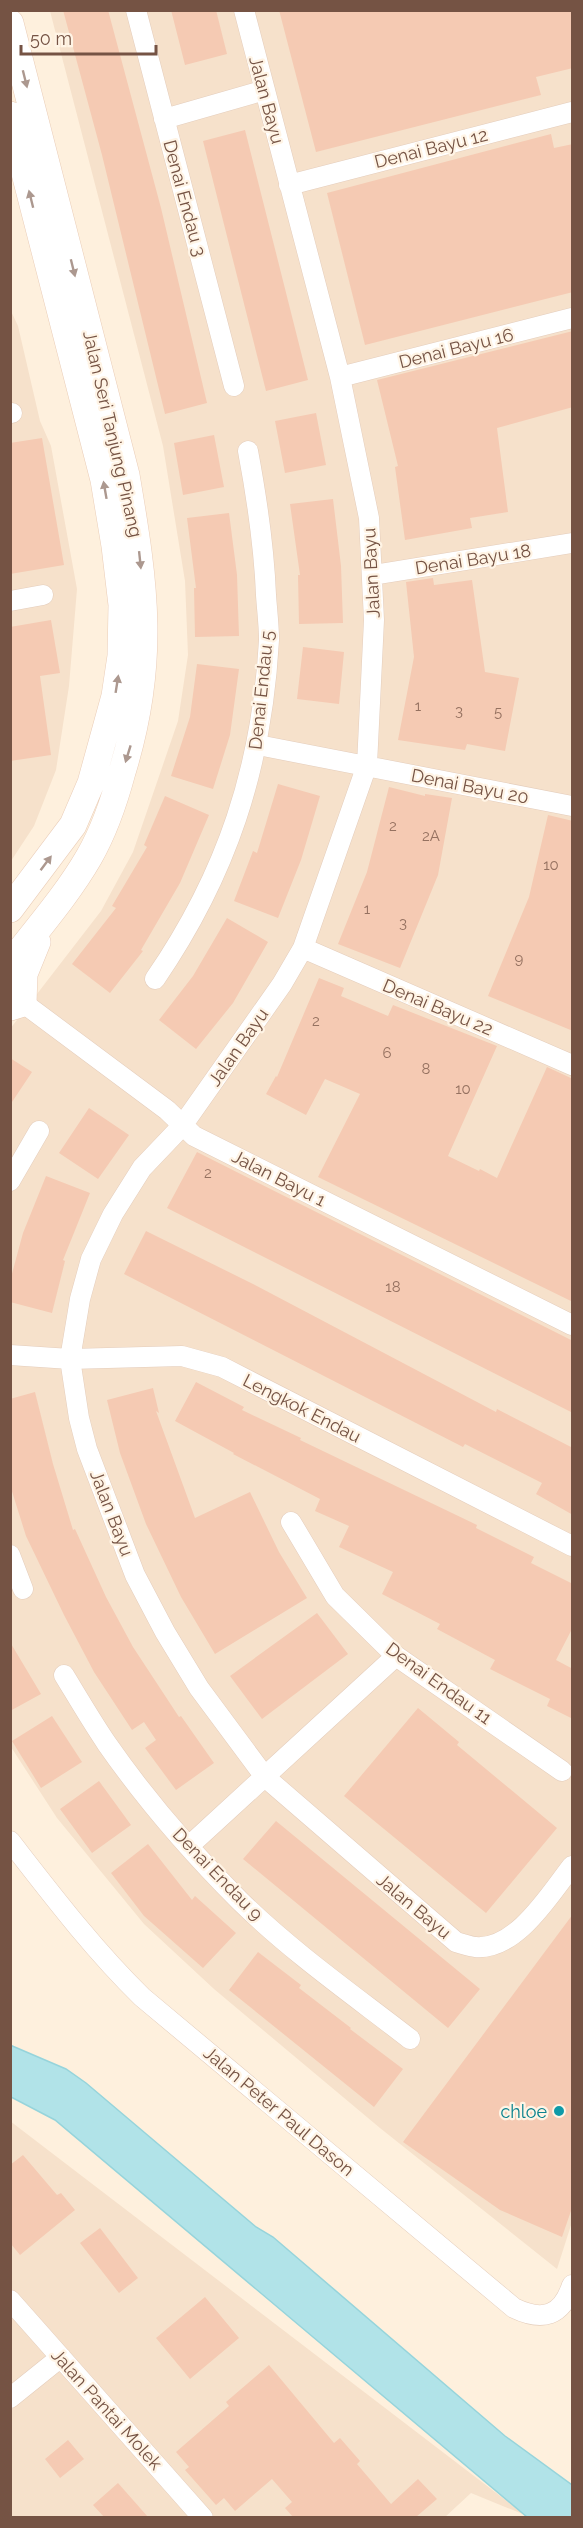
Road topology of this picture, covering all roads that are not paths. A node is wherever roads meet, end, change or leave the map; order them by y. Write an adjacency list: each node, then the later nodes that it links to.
1 (136, 10): 7 (street, Denai Endau 3)
2 (244, 10): 4 (street, Jalan Bayu)
3 (10, 23): 22 (main road, Jalan Seri Tanjung Pinang, one-way to 22)
4 (265, 90): 7 (street); 9 (street, Jalan Bayu)
5 (573, 112): 9 (street, Denai Bayu 12)
6 (10, 115): 8 (main road, Jalan Seri Tanjung Pinang)
7 (164, 119): 12 (street, Denai Endau 3)
8 (15, 152): 21 (main road, Jalan Seri Tanjung Pinang, one-way to 8)
9 (289, 184): 11 (street, Jalan Bayu)
10 (573, 318): 11 (street, Denai Bayu 16)
11 (340, 377): 15 (street, Jalan Bayu)
12 (234, 386)
13 (248, 451): 18 (street, Denai Endau 5)
14 (573, 543): 15 (street, Denai Bayu 18)
15 (374, 575): 19 (street, Jalan Bayu)
16 (43, 595): 17 (street)
17 (10, 601)
18 (258, 745): 19 (street, Denai Bayu 20); 25 (street, Denai Endau 5)
19 (367, 765): 20 (street, Denai Bayu 20); 23 (street, Jalan Bayu)
20 (573, 806)
21 (10, 909)
22 (47, 916): 24 (main road, Jalan Seri Tanjung Pinang); 26 (main road)
23 (303, 948): 27 (street, Denai Bayu 22); 28 (street, Jalan Bayu)
24 (10, 964)
25 (155, 979)
26 (15, 1001): 28 (street, Jalan Bayu 1)
27 (573, 1065)
28 (183, 1125): 31 (street, Jalan Bayu 1); 33 (street, Jalan Bayu)
29 (39, 1131): 30 (street)
30 (10, 1181)
31 (573, 1325)
32 (10, 1355): 33 (street, Lengkok Endau)
33 (70, 1359): 35 (street, Lengkok Endau); 41 (street, Jalan Bayu)
34 (291, 1522): 38 (street, Denai Endau 11)
35 (573, 1546)
36 (10, 1555): 37 (street)
37 (23, 1589)
38 (396, 1656): 40 (street, Denai Endau 11); 41 (street)
39 (64, 1675): 43 (street, Denai Endau 9)
40 (562, 1771)
41 (265, 1777): 43 (street); 44 (street, Jalan Bayu)
42 (10, 1841): 46 (street, Jalan Peter Paul Dason)
43 (189, 1846): 45 (street, Denai Endau 9)
44 (573, 1866)
45 (410, 2039)
46 (573, 2285)
47 (10, 2300): 48 (street, Jalan Pantai Molek)
48 (61, 2357): 49 (street); 50 (street, Jalan Pantai Molek)
49 (10, 2398)
50 (203, 2517)

